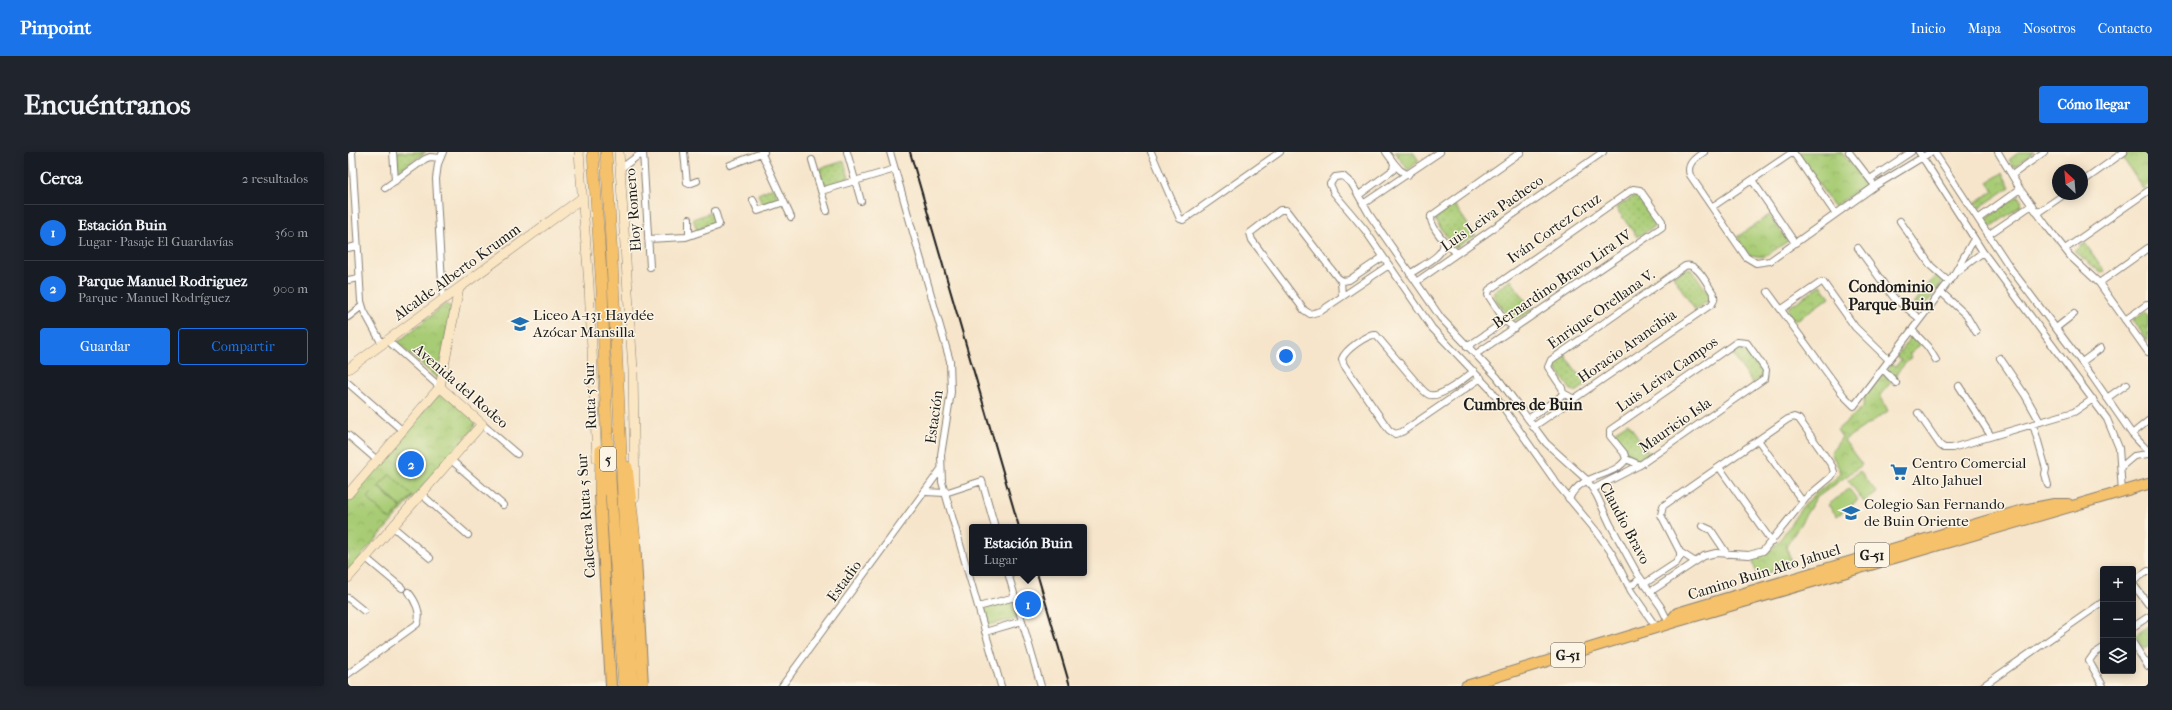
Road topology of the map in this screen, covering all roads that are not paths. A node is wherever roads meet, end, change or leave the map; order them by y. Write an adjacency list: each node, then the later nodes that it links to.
1 (352, 152): 61 (street, Avenida del Rodeo)
2 (393, 152): 38 (street)
3 (443, 152): 28 (street)
4 (578, 152): 49 (main road, Caletera Ruta 5 Sur)
5 (593, 152): 123 (highway, Ruta 5 Sur / 5)
6 (606, 152): 145 (highway, Ruta 5 Sur / 5)
7 (619, 152): 33 (main road)
8 (642, 152): 33 (street); 71 (street, Eloy Romero)
9 (684, 152): 41 (street)
10 (762, 152): 31 (street); 53 (street)
11 (847, 152): 39 (street)
12 (890, 152): 32 (street, Estación)
13 (1151, 152): 14 (street)
14 (1280, 152)
15 (1386, 152): 30 (street)
16 (1440, 152): 34 (street)
17 (1521, 152): 72 (street)
18 (1603, 152): 81 (street, Luis Leiva Pacheco)
19 (1704, 152): 56 (street)
20 (1793, 152): 40 (street); 59 (street)
21 (1849, 152): 37 (street)
22 (1911, 152): 37 (street)
23 (1933, 152): 27 (street); 65 (street)
24 (1998, 152): 35 (street)
25 (2044, 152): 35 (street)
26 (2124, 152): 36 (street)
27 (1921, 154): 42 (street); 73 (street)
28 (440, 158): 38 (street); 101 (street)
29 (812, 160): 46 (street)
30 (1393, 161): 34 (street); 48 (street)
31 (730, 165)
32 (895, 168): 39 (street); 169 (street, Estación)
33 (620, 169): 188 (main road)
34 (1408, 175): 54 (street)
35 (2012, 175): 45 (street)
36 (2088, 178)
37 (1870, 179): 42 (street)
38 (395, 180): 43 (street)
39 (855, 180): 46 (street); 52 (street)
40 (1752, 180): 56 (street); 74 (street)
41 (697, 181)
42 (1875, 186): 59 (street)
43 (385, 188)
44 (1638, 188): 111 (street, Iván Cortez Cruz); 112 (street, Bernardino Bravo Lira IV)
45 (2020, 189): 55 (street); 65 (street)
46 (821, 191): 58 (street)
47 (2148, 191): 79 (street)
48 (1358, 195): 54 (street, Claudio Bravo); 68 (street, Claudio Bravo)
49 (582, 198): 94 (main road, Alcalde Alberto Krumm); 180 (main road, Caletera Ruta 5 Sur)
50 (753, 200): 53 (street)
51 (2056, 200): 60 (street)
52 (861, 201)
53 (784, 202): 63 (street)
54 (1363, 204): 67 (street, Claudio Bravo)
55 (2032, 205): 60 (street); 69 (street)
56 (1712, 207): 74 (street)
57 (715, 211): 70 (street)
58 (827, 211)
59 (1835, 213): 74 (street)
60 (2037, 213): 79 (street)
61 (356, 216): 62 (street); 75 (street, Avenida del Rodeo)
62 (348, 217)
63 (791, 217)
64 (689, 219): 70 (street)
65 (1978, 219): 69 (street)
66 (1900, 221): 92 (street)
67 (1375, 223): 68 (street); 86 (street, Claudio Bravo)
68 (1365, 230): 82 (street, Claudio Bravo)
69 (1988, 235): 96 (street)
70 (689, 236): 71 (street)
71 (648, 239): 85 (street, Eloy Romero)
72 (1443, 240): 81 (street); 86 (street, Luis Leiva Pacheco)
73 (1974, 240): 80 (street); 87 (street)
74 (1795, 243)
75 (357, 246): 76 (street); 88 (street, Avenida del Rodeo)
76 (348, 248)
77 (1858, 248): 109 (street)
78 (2148, 248): 93 (street)
79 (2065, 250): 93 (street)
80 (1983, 252): 87 (street); 100 (street)
81 (1457, 253): 91 (street, Luis Leiva Pacheco)
82 (1383, 257): 83 (street, Claudio Bravo); 90 (street)
83 (1389, 265): 95 (street); 107 (street, Claudio Bravo)
84 (1689, 265): 138 (street, Enrique Orellana V.); 141 (street, Horacio Arancibia)
85 (650, 267)
86 (1410, 274): 91 (street, Claudio Bravo)
87 (1953, 276): 92 (street)
88 (359, 278): 89 (street); 103 (street, Avenida del Rodeo)
89 (348, 280)
90 (1345, 281): 95 (street); 99 (street); 99 (street)
91 (1416, 282): 104 (street, Claudio Bravo)
92 (1949, 282): 98 (street)
93 (2099, 283): 110 (street)
94 (459, 288): 101 (main road, Alcalde Alberto Krumm); 137 (main road)
95 (1352, 290): 99 (street)
96 (2027, 291): 100 (street); 113 (street)
97 (1768, 292): 105 (street)
98 (1941, 292): 109 (street); 115 (street)
99 (1342, 296)
100 (2017, 298): 142 (street)
101 (443, 300): 117 (main road, Alcalde Alberto Krumm)
102 (2148, 304): 110 (street)
103 (362, 306): 108 (street); 117 (street, Avenida del Rodeo)
104 (1434, 308): 107 (street); 118 (street, Claudio Bravo)
105 (1782, 309): 124 (street); 128 (street)
106 (2074, 314): 113 (street)
107 (1423, 315): 129 (street, Claudio Bravo)
108 (348, 317)
109 (1920, 319): 114 (street)
110 (2125, 320): 120 (street)
111 (1505, 321): 112 (street); 118 (street, Bernardino Bravo Lira IV)
112 (1515, 328): 121 (street, Bernardino Bravo Lira IV)
113 (2056, 328): 126 (street)
114 (1912, 330): 124 (street); 125 (street)
115 (1976, 332)
116 (1743, 341): 162 (street, Luis Leiva Campos); 165 (street, Mauricio Isla)
117 (384, 342): 127 (main road, Alcalde Alberto Krumm); 137 (street, Avenida del Rodeo)
118 (1467, 347): 121 (street, Claudio Bravo)
119 (2101, 348): 126 (street)
120 (2148, 352)
121 (1476, 354): 130 (street, Claudio Bravo)
122 (2000, 358): 150 (street)
123 (604, 359): 180 (highway); 228 (highway, Ruta 5 Sur / 5)
124 (1889, 360): 128 (street)
125 (1936, 360)
126 (2082, 362): 140 (street)
127 (348, 369)
128 (1883, 369): 133 (street)
129 (1474, 372): 131 (street, Claudio Bravo); 139 (street)
130 (1497, 377): 135 (street); 148 (street, Claudio Bravo)
131 (1481, 378): 135 (street, Claudio Bravo); 144 (street)
132 (348, 383): 154 (street)
133 (1896, 383)
134 (2127, 384): 140 (street)
135 (1488, 386): 181 (street, Claudio Bravo)
136 (1959, 386): 157 (street)
137 (440, 387): 151 (main road, Avenida del Rodeo); 154 (main road)
138 (1563, 393): 141 (street); 148 (street, Horacio Arancibia)
139 (1433, 395): 144 (street); 144 (street)
140 (2107, 398): 143 (street)
141 (1574, 399): 153 (street, Horacio Arancibia)
142 (2093, 399): 146 (street); 150 (street)
143 (2112, 406): 146 (street); 155 (street)
144 (1436, 408)
145 (618, 412): 188 (highway); 229 (highway, Ruta 5 Sur / 5)
146 (2103, 412): 168 (street)
147 (1918, 413): 157 (street)
148 (1528, 418): 153 (street, Claudio Bravo)
149 (2148, 421): 155 (street)
150 (2040, 422): 152 (street)
151 (482, 424): 160 (street, Avenida del Rodeo); 164 (main road)
152 (2033, 424): 157 (street); 170 (street)
153 (1533, 427): 171 (street, Claudio Bravo)
154 (403, 431): 163 (main road)
155 (2132, 434): 159 (street)
156 (348, 435): 163 (street)
157 (1991, 436)
158 (1758, 440): 166 (street); 182 (street); 182 (street)
159 (2148, 451)
160 (517, 454)
161 (2148, 454): 168 (street)
162 (1626, 459): 165 (street); 171 (street, Mauricio Isla)
163 (377, 460): 175 (main road)
164 (451, 460): 179 (main road); 183 (street)
165 (1640, 465): 174 (street, Mauricio Isla)
166 (1719, 467): 189 (street); 190 (street)
167 (2054, 467): 170 (street)
168 (2121, 467): 177 (street)
169 (941, 469): 176 (street, Estadio); 178 (street, Estación)
170 (2046, 469): 173 (street)
171 (1587, 480): 174 (street, Claudio Bravo); 181 (street, Claudio Bravo)
172 (2148, 484): 177 (main road, Camino Buin Alto Jahuel / G-51)
173 (2048, 486)
174 (1593, 489): 200 (street, Claudio Bravo)
175 (349, 490)
176 (926, 492): 178 (street); 231 (street, Estadio)
177 (2122, 492): 217 (main road, Camino Buin Alto Jahuel / G-51)
178 (945, 493): 184 (street); 197 (street, Estación)
179 (421, 494): 185 (main road); 187 (street)
180 (600, 494): 227 (main road, Caletera Ruta 5 Sur)
181 (1569, 499): 204 (street, Claudio Bravo)
182 (1803, 502): 189 (street)
183 (503, 505)
184 (994, 524)
185 (393, 526): 192 (main road); 193 (street)
186 (1702, 526): 191 (street)
187 (468, 535)
188 (635, 540): 230 (main road)
189 (1772, 542): 191 (street)
190 (1680, 552): 194 (street); 203 (street)
191 (1727, 554): 194 (street)
192 (366, 558): 199 (main road); 206 (street)
193 (430, 558)
194 (1694, 561): 208 (street)
195 (2146, 572): 201 (street); 202 (street)
196 (969, 576): 213 (street, Estación)
197 (969, 576)
198 (1009, 576): 209 (street)
199 (348, 578)
200 (1640, 578): 203 (street, Claudio Bravo); 204 (street, Claudio Bravo)
201 (2148, 579)
202 (2136, 580)
203 (1644, 584): 208 (street, Claudio Bravo)
204 (1628, 585): 219 (street, Claudio Bravo)
205 (2136, 586): 212 (street)
206 (402, 588)
207 (408, 592): 226 (street)
208 (1650, 592): 217 (street, Claudio Bravo)
209 (1015, 597): 213 (street); 216 (street)
210 (348, 598): 214 (street)
211 (2100, 604): 235 (street)
212 (2148, 604)
213 (978, 607): 220 (street, Estación)
214 (364, 611)
215 (2148, 617): 218 (street)
216 (1022, 622): 220 (street); 233 (street)
217 (1669, 624): 219 (main road, Camino Buin Alto Jahuel / G-51)
218 (2136, 625)
219 (1656, 627): 234 (main road, Camino Buin Alto Jahuel / G-51)
220 (985, 632): 232 (street, Estación)
221 (2136, 647): 224 (street)
222 (2100, 650): 236 (street)
223 (2148, 652): 224 (street)
224 (2142, 656): 225 (street)
225 (2148, 666)
226 (348, 674)
227 (611, 686)
228 (624, 686)
229 (633, 686)
230 (643, 686)
231 (782, 686)
232 (1001, 686)
233 (1041, 686)
234 (1466, 686)
235 (1983, 686)
236 (2103, 686)

